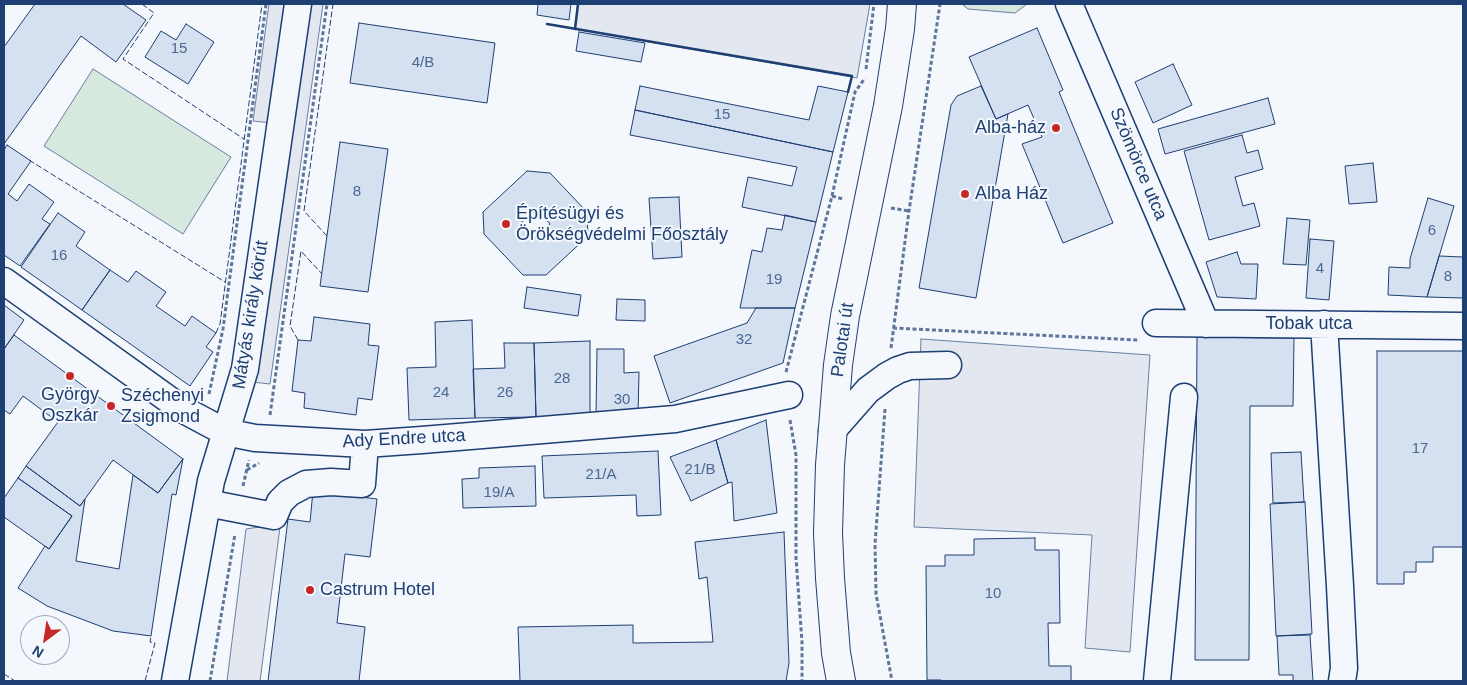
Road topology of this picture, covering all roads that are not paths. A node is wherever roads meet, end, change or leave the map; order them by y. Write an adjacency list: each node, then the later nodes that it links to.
1 (298, 4): 13 (street, Mátyás király körút)
2 (902, 4): 12 (main road, Palotai út)
3 (1069, 4): 5 (street, Szömörce utca)
4 (4, 281): 13 (street, Ady Endre utca)
5 (1206, 324): 6 (street, Tobak utca); 8 (street, Tobak utca)
6 (1324, 324): 7 (street, Tobak utca); 22 (street)
7 (1463, 326)
8 (1149, 332)
9 (948, 365): 12 (street)
10 (789, 396): 14 (street, Ady Endre utca)
11 (1184, 397): 21 (street)
12 (832, 431): 16 (main road, Palotai út)
13 (225, 432): 14 (street, Ady Endre utca); 15 (street, Mátyás király körút)
14 (365, 444): 15 (street)
15 (207, 503): 17 (street, Mátyás király körút)
16 (836, 653): 18 (main road); 19 (main road, Palotai út); 20 (main road)
17 (175, 681)
18 (825, 681)
19 (841, 681)
20 (856, 681)
21 (1157, 681)
22 (1342, 681)

